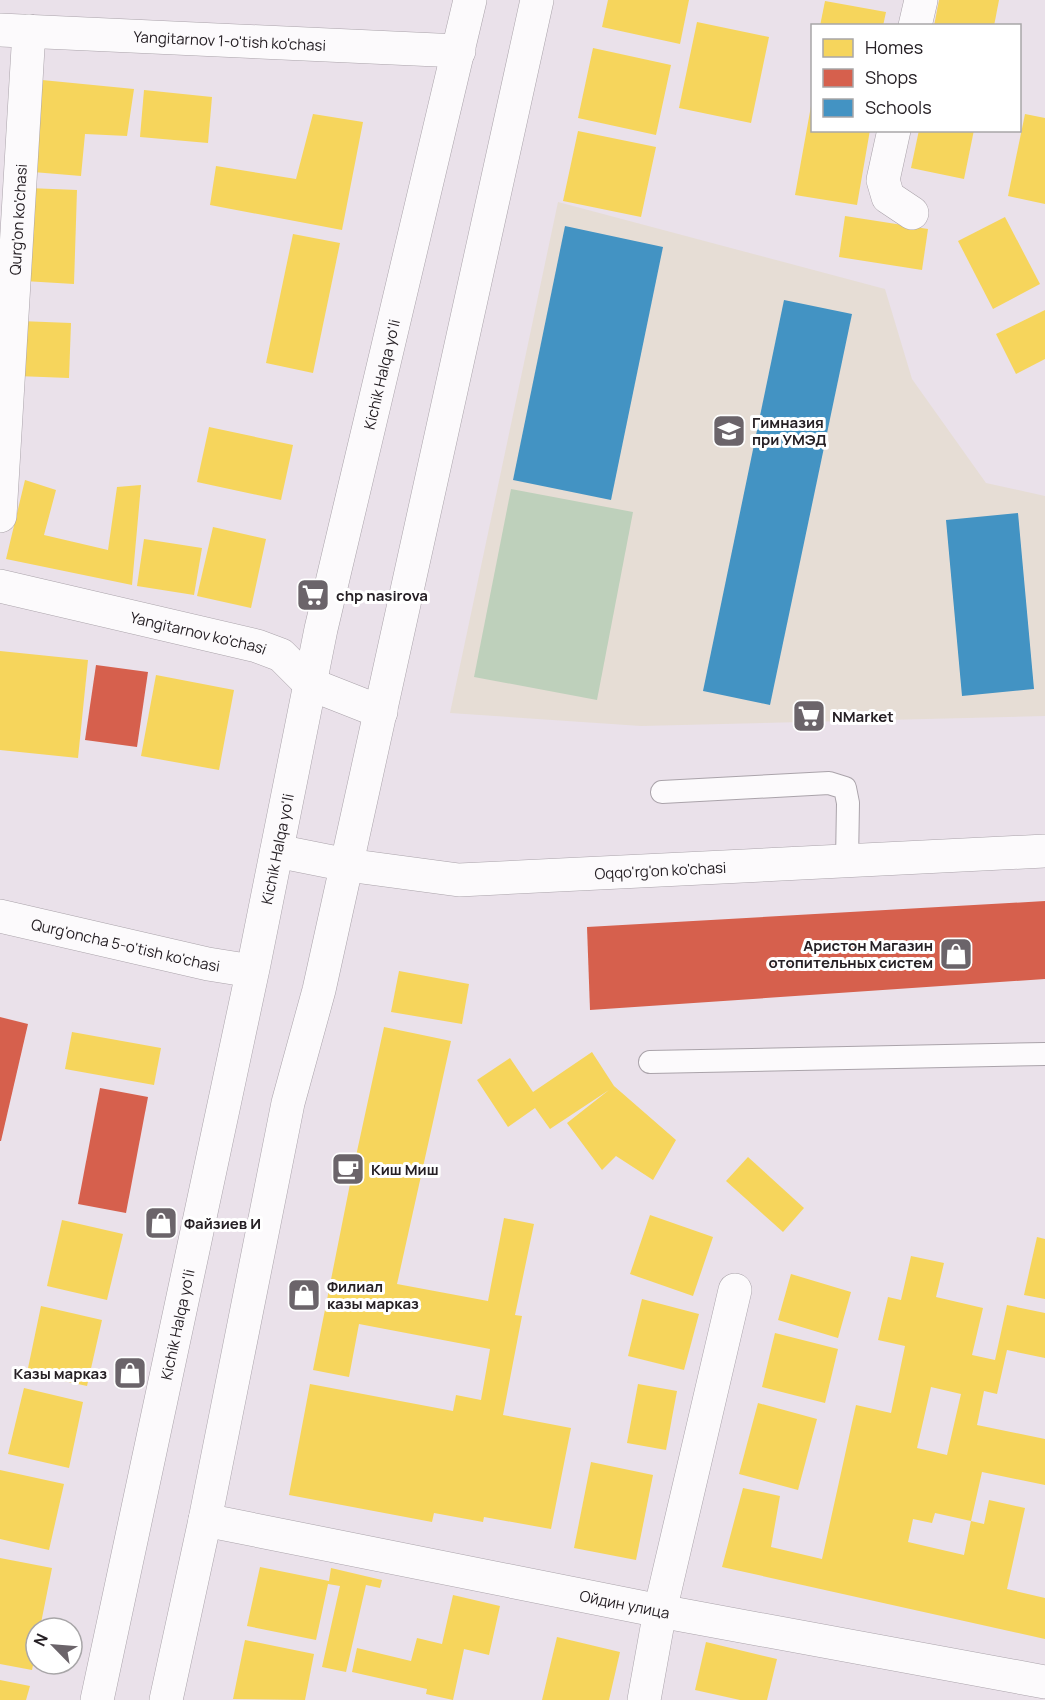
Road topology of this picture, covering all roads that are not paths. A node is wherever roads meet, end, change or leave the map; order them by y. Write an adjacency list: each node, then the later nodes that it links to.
1 (470, 0): 6 (main road, Kichik Halqa yo'li)
2 (537, 0): 12 (main road)
3 (921, 0): 4 (main road)
4 (915, 24)
5 (15, 31): 6 (main road, Yangitarnov 1-o'tish ko'chasi); 9 (main road, Qurg'on ko'chasi)
6 (459, 51): 11 (main road, Kichik Halqa yo'li)
7 (894, 132): 8 (main road)
8 (912, 213)
9 (0, 516)
10 (0, 586): 11 (main road, Yangitarnov ko'chasi)
11 (310, 684): 12 (main road, Yangitarnov ko'chasi); 14 (main road, Kichik Halqa yo'li)
12 (381, 711): 17 (main road)
13 (662, 792): 16 (lane)
14 (277, 851): 17 (main road, Oqqo'rg'on ko'chasi); 19 (main road, Kichik Halqa yo'li)
15 (1045, 851): 16 (main road, Oqqo'rg'on ko'chasi)
16 (847, 861): 17 (main road, Oqqo'rg'on ko'chasi)
17 (347, 865): 23 (main road)
18 (0, 916): 19 (main road, Qurg'oncha 5-o'tish ko'chasi)
19 (252, 971): 26 (main road, Kichik Halqa yo'li)
20 (1045, 1054): 21 (lane)
21 (650, 1062)
22 (735, 1290): 24 (main road)
23 (205, 1520): 24 (main road, Ойдин улица); 27 (main road)
24 (660, 1611): 25 (main road, Ойдин улица); 28 (main road)
25 (1045, 1682)
26 (97, 1700)
27 (166, 1700)
28 (644, 1700)

